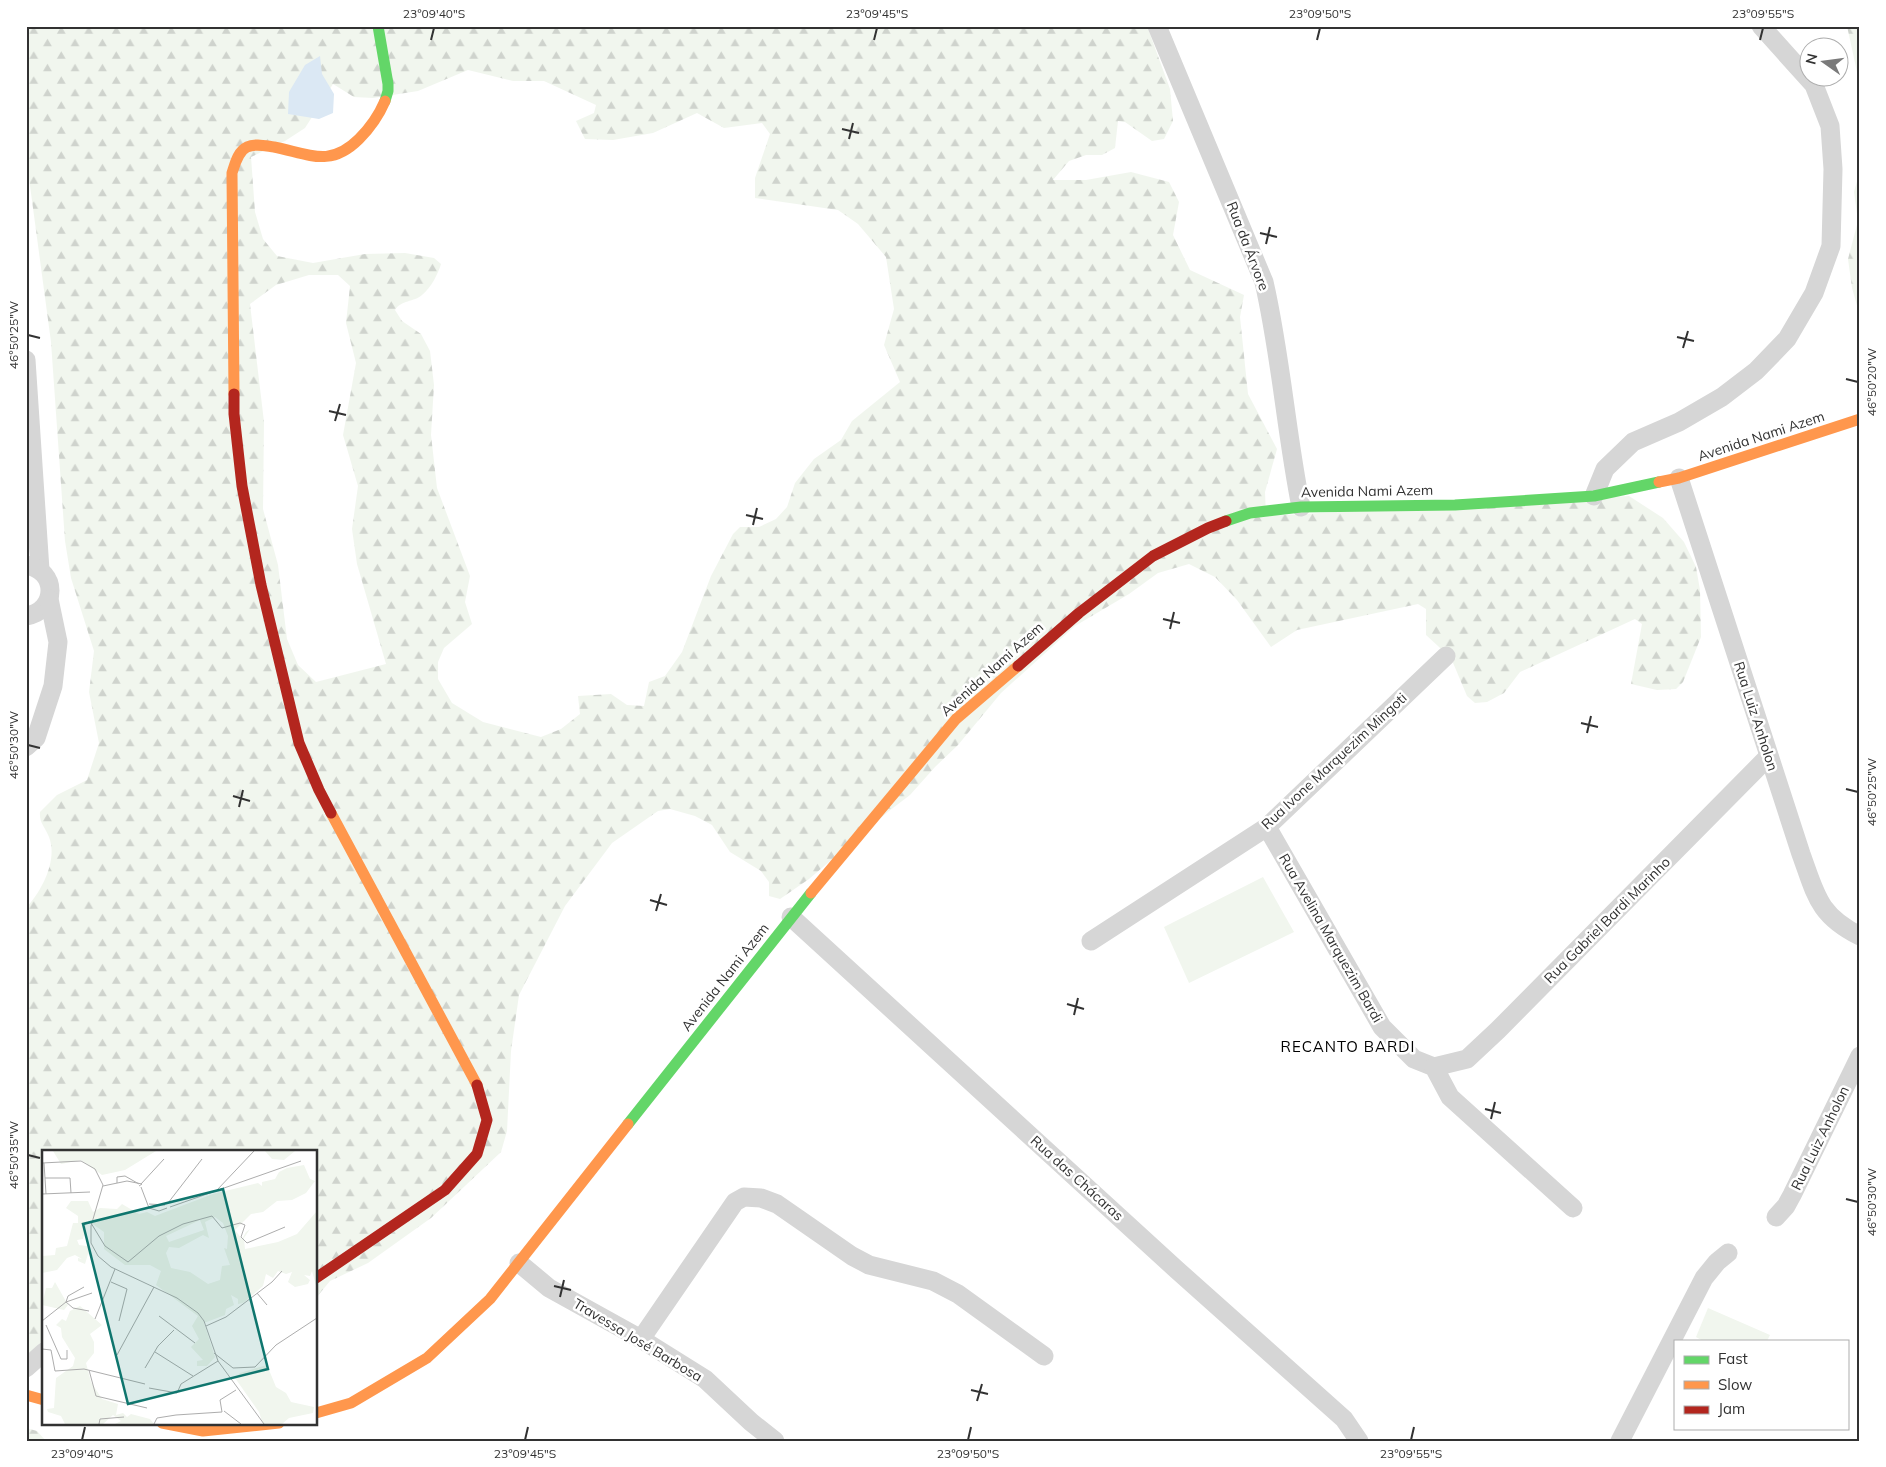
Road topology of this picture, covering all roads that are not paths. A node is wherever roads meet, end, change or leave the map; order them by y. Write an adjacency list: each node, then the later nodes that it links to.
1 (378, 26): 25 (street)
2 (1157, 26): 8 (street, Rua da Árvore)
3 (1761, 26): 7 (street)
4 (26, 360): 9 (street)
5 (1860, 419): 6 (street, Avenida Nami Azem)
6 (1679, 478): 7 (street, Avenida Nami Azem); 14 (street, Rua Luiz Anholon)
7 (1594, 496): 8 (street, Avenida Nami Azem)
8 (1301, 507): 16 (street, Avenida Nami Azem)
9 (33, 567): 10 (street)
10 (49, 599): 11 (street); 13 (street)
11 (26, 616)
12 (1446, 656): 15 (street, Rua Ivone Marquezim Mingoti)
13 (26, 748)
14 (1769, 756): 17 (street, Rua Luiz Anholon); 20 (street, Rua Gabriel Bardi Marinho)
15 (1267, 827): 18 (street, Rua Ivone Marquezim Mingoti); 20 (street, Rua Avelina Marquezim Bardi)
16 (791, 918): 24 (street, Avenida Nami Azem); 36 (street, Rua das Chácaras)
17 (1860, 936)
18 (1092, 941)
19 (1860, 1056): 22 (street, Rua Luiz Anholon)
20 (1434, 1067): 21 (street)
21 (1573, 1208)
22 (1776, 1217)
23 (1728, 1253): 37 (street)
24 (519, 1263): 26 (street, Travessa José Barbosa); 32 (street, Avenida Nami Azem)
25 (318, 1277)
26 (641, 1339): 28 (street); 35 (street, Travessa José Barbosa)
27 (42, 1354): 29 (street)
28 (1044, 1356)
29 (26, 1368)
30 (26, 1396): 31 (street)
31 (42, 1400)
32 (318, 1412)
33 (167, 1424): 34 (street)
34 (269, 1424)
35 (775, 1441)
36 (1358, 1441)
37 (1620, 1441)

